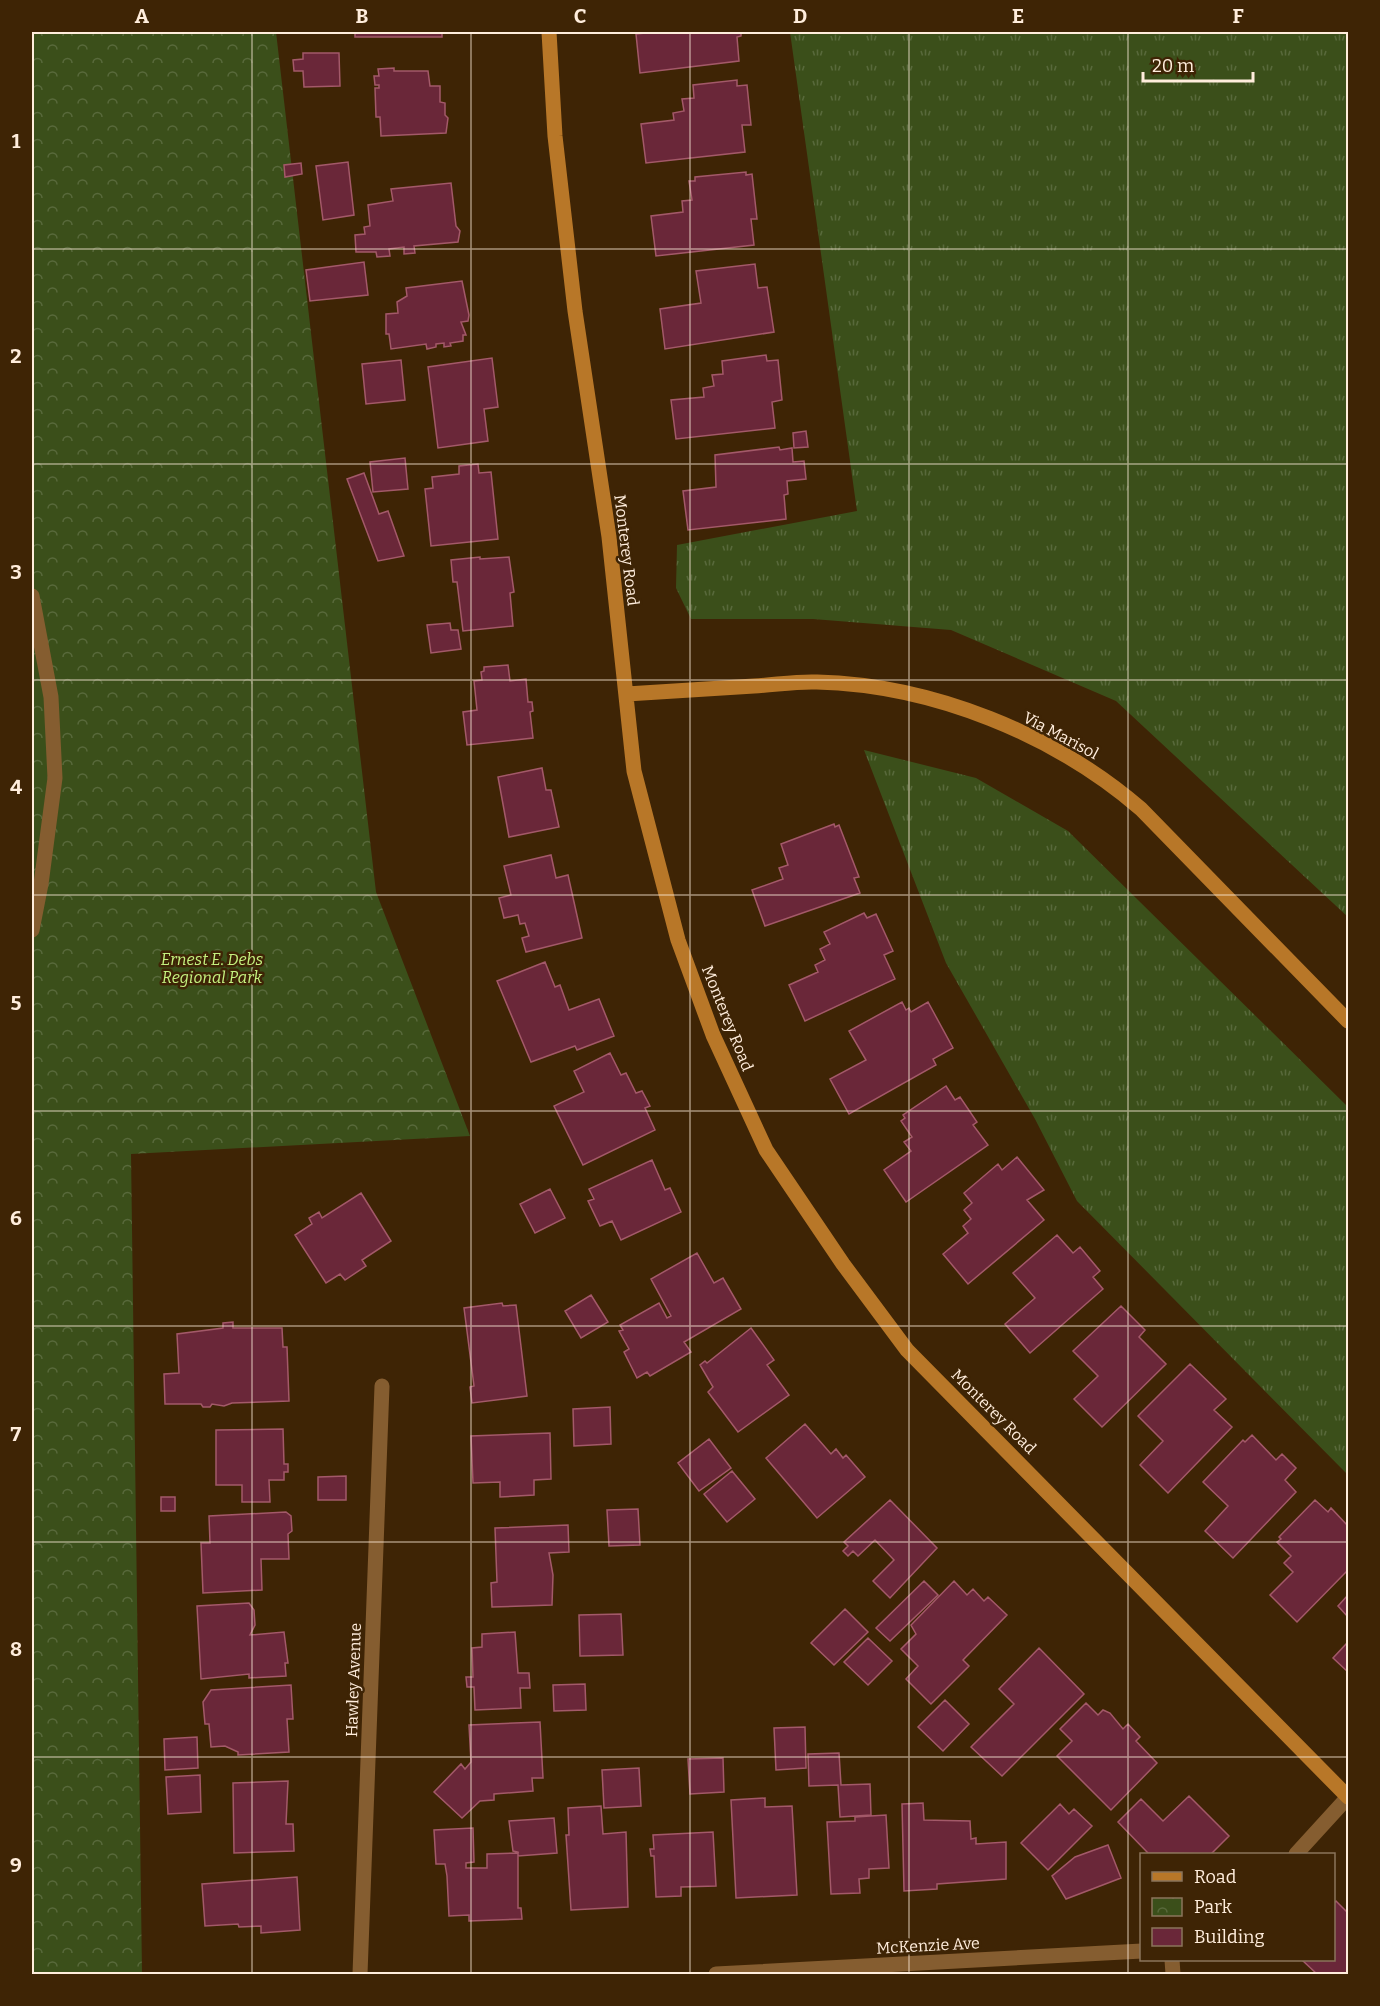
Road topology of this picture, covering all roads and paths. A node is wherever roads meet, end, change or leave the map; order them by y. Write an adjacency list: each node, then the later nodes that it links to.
1 (549, 32): 3 (street, Monterey Road)
2 (32, 596): 4 (street)
3 (627, 694): 5 (street, Via Marisol); 7 (street, Monterey Road)
4 (32, 930)
5 (1348, 1021)
6 (382, 1386): 10 (street, Hawley Avenue)
7 (1348, 1797): 8 (street)
8 (1297, 1853)
9 (1140, 1951): 11 (street, McKenzie Ave)
10 (360, 1974)
11 (716, 1974)

